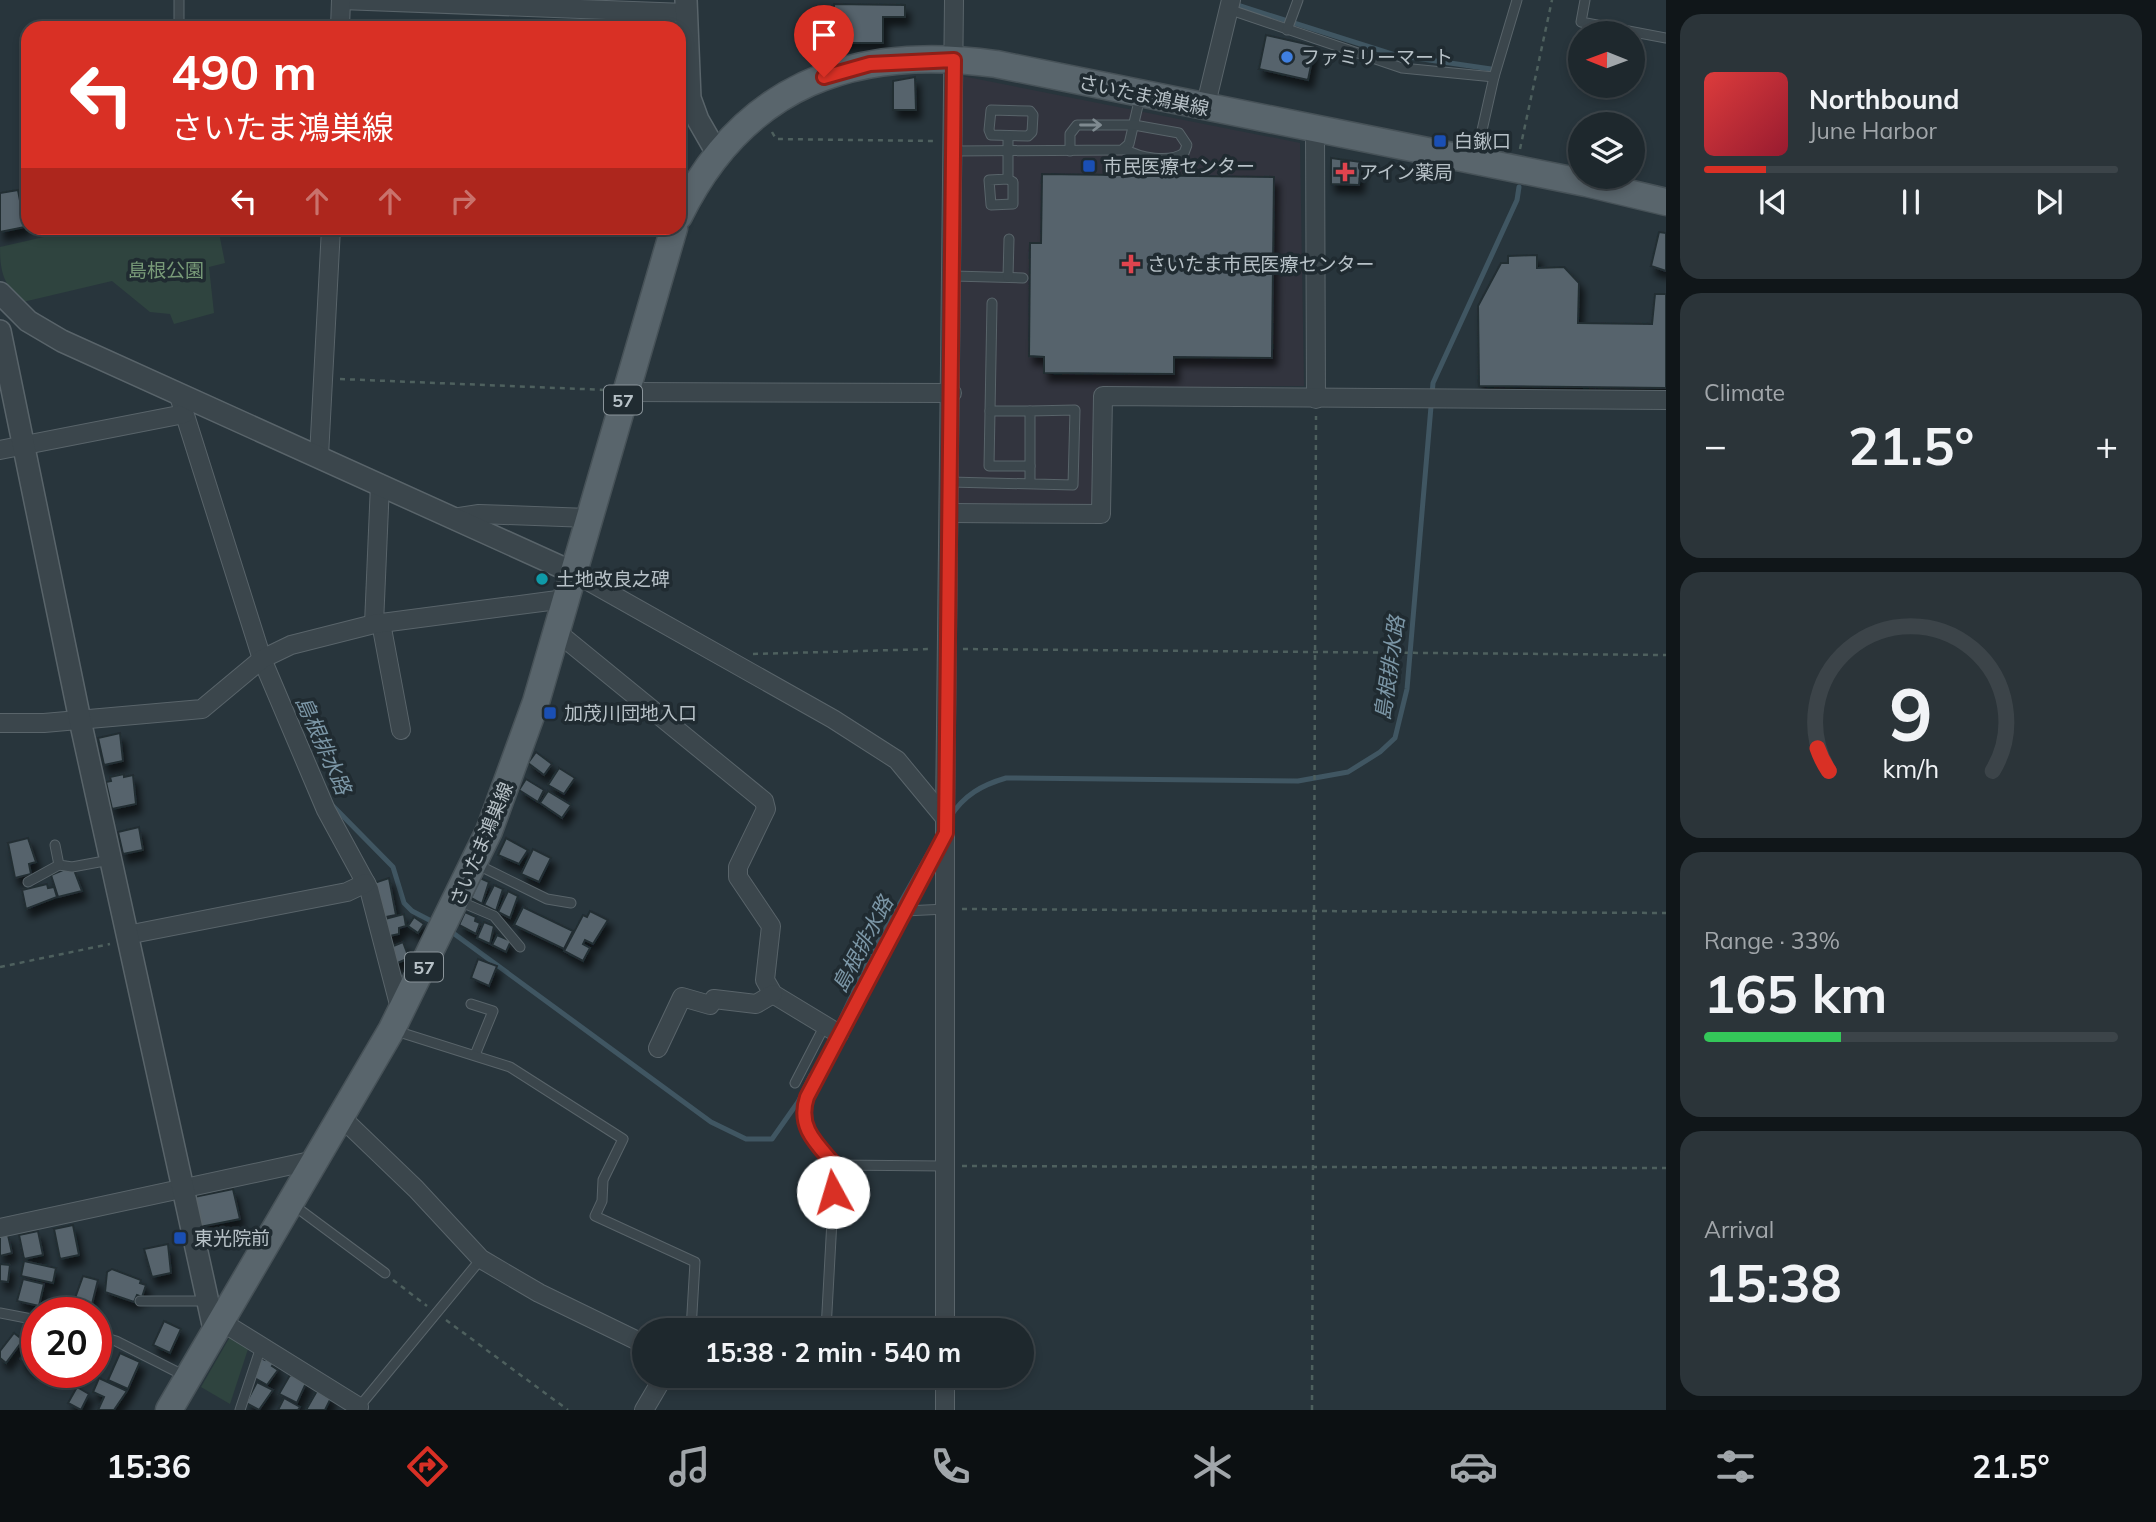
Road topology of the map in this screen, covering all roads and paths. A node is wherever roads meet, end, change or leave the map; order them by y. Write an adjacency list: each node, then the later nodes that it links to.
1 (179, 0): 10 (lane)
2 (341, 0): 9 (street); 11 (street)
3 (954, 0): 14 (street)
4 (1298, 0): 12 (lane)
5 (1517, 0): 15 (lane)
6 (1552, 0): 27 (path)
7 (1585, 0): 13 (lane)
8 (1230, 5): 12 (lane); 17 (street)
9 (686, 7): 26 (street)
10 (179, 21)
11 (340, 21)
12 (1287, 30): 15 (lane)
13 (1666, 38)
14 (954, 60): 16 (main road, さいたま鴻巣線); 22 (street); 26 (main road, さいたま鴻巣線)
15 (1494, 76): 28 (lane)
16 (1141, 94): 17 (main road, さいたま鴻巣線); 18 (lane)
17 (1205, 108): 20 (main road, さいたま鴻巣線)
18 (1134, 125): 23 (lane); 23 (lane); 25 (lane, one-way to 18)
19 (770, 129): 22 (path)
20 (1315, 130): 28 (main road, さいたま鴻巣線); 45 (street)
21 (1008, 135): 21 (lane); 24 (lane)
22 (954, 146): 24 (lane); 35 (street)
23 (1125, 149): 25 (lane)
24 (1008, 151): 25 (lane); 29 (lane)
25 (1070, 151)
26 (717, 153): 31 (main road, さいたま鴻巣線)
27 (1518, 159)
28 (1475, 161): 30 (main road, さいたま鴻巣線)
29 (1008, 179)
30 (1666, 202)
31 (686, 204)
32 (331, 235): 41 (street)
33 (672, 235): 42 (main road, さいたま鴻巣線 / 57)
34 (1009, 239): 36 (lane)
35 (953, 276): 36 (lane); 44 (street)
36 (1008, 277): 37 (lane)
37 (1023, 278)
38 (0, 293): 43 (street)
39 (992, 303): 47 (lane)
40 (0, 331): 50 (street)
41 (323, 378): 42 (path); 52 (street)
42 (625, 392): 44 (street); 59 (main road, さいたま鴻巣線 / 57)
43 (178, 393): 49 (street); 52 (street)
44 (952, 393): 54 (street)
45 (1315, 399): 46 (street); 57 (street); 65 (path)
46 (1666, 400)
47 (990, 411): 48 (lane); 53 (lane)
48 (1030, 411): 53 (lane); 56 (lane)
49 (184, 414): 50 (street); 68 (street)
50 (24, 446): 51 (street); 69 (street)
51 (0, 450)
52 (319, 456): 55 (street)
53 (1030, 466): 56 (lane)
54 (950, 482): 56 (lane); 57 (street)
55 (380, 484): 58 (street); 62 (street)
56 (1031, 484)
57 (950, 513): 64 (street)
58 (453, 518): 59 (street); 60 (street)
59 (589, 519): 60 (main road, さいたま鴻巣線 / 57)
60 (572, 572): 61 (main road, さいたま鴻巣線 / 57); 66 (street)
61 (565, 599): 62 (street); 63 (main road, さいたま鴻巣線 / 57)
62 (378, 623): 68 (street); 71 (street)
63 (557, 632): 75 (main road, さいたま鴻巣線 / 57); 88 (street)
64 (947, 649): 65 (path); 66 (path); 72 (street)
65 (1316, 653): 67 (path); 83 (path)
66 (718, 655): 72 (street)
67 (1666, 655)
68 (267, 657): 69 (street); 78 (street)
69 (80, 720): 70 (street); 74 (street)
70 (0, 723)
71 (401, 730)
72 (945, 826): 81 (street); 82 (lane)
73 (55, 845): 76 (lane)
74 (110, 860): 76 (lane); 85 (street)
75 (475, 863): 79 (main road, さいたま鴻巣線 / 57); 80 (lane)
76 (59, 865): 77 (lane)
77 (28, 882)
78 (366, 883): 85 (street); 90 (street)
79 (457, 900): 86 (lane); 90 (main road, さいたま鴻巣線 / 57)
80 (571, 903)
81 (946, 909): 82 (lane); 83 (path); 98 (street)
82 (905, 911): 91 (lane)
83 (1315, 914): 84 (path); 99 (path)
84 (1666, 914)
85 (127, 935): 87 (path); 101 (street)
86 (520, 947)
87 (0, 967)
88 (773, 994): 91 (street); 92 (street)
89 (471, 1004): 93 (lane)
90 (396, 1021): 93 (lane); 95 (main road, さいたま鴻巣線 / 57)
91 (832, 1029): 94 (lane); 97 (lane)
92 (659, 1048)
93 (475, 1055): 110 (lane)
94 (795, 1083)
95 (341, 1117): 96 (main road, さいたま鴻巣線 / 57); 104 (street)
96 (316, 1160): 101 (street); 102 (main road, さいたま鴻巣線 / 57)
97 (835, 1165): 98 (lane); 111 (lane)
98 (944, 1166): 99 (path); 112 (street)
99 (1314, 1167): 100 (path); 126 (path)
100 (1666, 1168)
101 (181, 1190): 103 (street); 113 (street)
102 (291, 1202): 105 (lane); 113 (main road, さいたま鴻巣線 / 57)
103 (0, 1228)
104 (481, 1259): 108 (lane); 114 (street)
105 (385, 1273): 108 (path)
106 (141, 1301): 113 (lane)
107 (0, 1313): 109 (lane)
108 (438, 1314): 120 (lane); 123 (path)
109 (21, 1317)
110 (692, 1318)
111 (827, 1318)
112 (945, 1318)
113 (214, 1319): 116 (street); 117 (main road, さいたま鴻巣線 / 57)
114 (632, 1338)
115 (112, 1340): 117 (lane)
116 (261, 1347): 120 (street); 122 (lane)
117 (189, 1378): 121 (main road, さいたま鴻巣線 / 57)
118 (657, 1388): 124 (street)
119 (945, 1388): 125 (street)
120 (358, 1408)
121 (169, 1410)
122 (240, 1410)
123 (568, 1410)
124 (644, 1410)
125 (945, 1410)
126 (1312, 1410)

